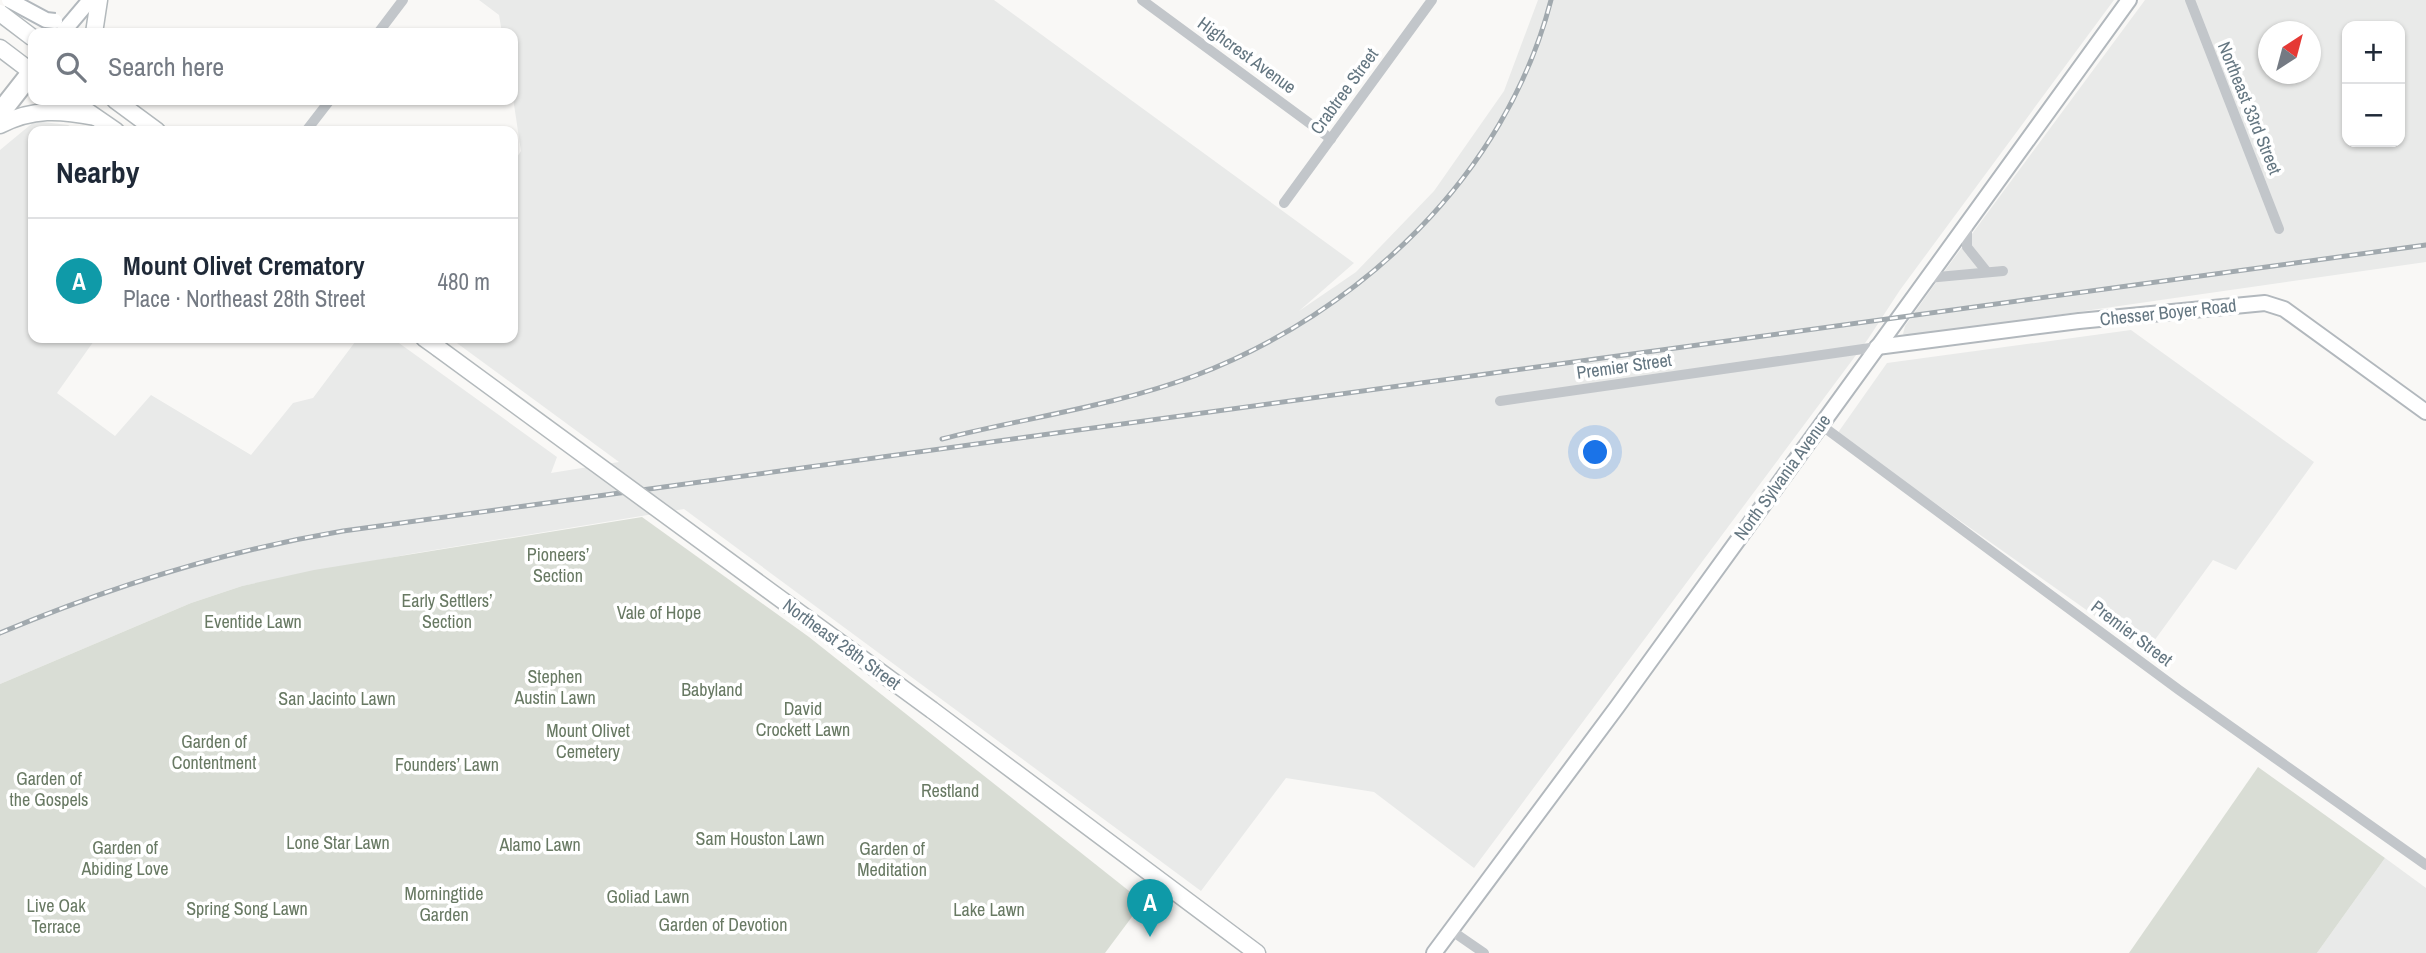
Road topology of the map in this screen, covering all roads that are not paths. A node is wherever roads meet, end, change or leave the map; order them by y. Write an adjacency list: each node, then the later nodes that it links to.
1 (9, 0): 12 (main road, bridge)
2 (20, 0): 11 (highway)
3 (89, 0): 12 (main road)
4 (99, 0): 13 (main road)
5 (403, 0): 14 (street)
6 (1142, 0): 28 (street, Highcrest Avenue)
7 (1432, 0): 28 (street, Crabtree Street)
8 (2129, 0): 30 (main road, North Sylvania Avenue)
9 (2190, 0): 31 (street, Northeast 33rd Street)
10 (0, 13): 15 (main road, bridge)
11 (0, 23)
12 (59, 27)
13 (95, 28)
14 (383, 28)
15 (28, 34)
16 (0, 48): 17 (main road)
17 (28, 69)
18 (28, 73): 22 (highway)
19 (78, 105): 23 (main road)
20 (122, 105): 26 (main road)
21 (326, 105): 27 (street)
22 (0, 113)
23 (95, 117): 24 (main road); 25 (main road)
24 (0, 125)
25 (109, 126)
26 (150, 126)
27 (310, 126)
28 (1331, 139): 29 (street, Crabtree Street)
29 (1284, 203)
30 (1967, 223): 33 (street); 34 (main road, North Sylvania Avenue)
31 (2279, 229)
32 (2003, 271): 33 (street)
33 (1987, 272): 34 (street)
34 (1927, 278): 36 (main road, North Sylvania Avenue)
35 (431, 343): 42 (main road, Northeast 28th Street, bridge)
36 (1877, 347): 37 (street, Premier Street); 38 (main road, Chesser Boyer Road); 39 (main road, North Sylvania Avenue)
37 (1500, 401)
38 (2426, 412)
39 (1821, 425): 40 (street, Premier Street); 41 (main road, North Sylvania Avenue)
40 (2426, 865)
41 (1452, 931): 43 (main road, North Sylvania Avenue); 44 (street)
42 (1257, 953)
43 (1434, 953)
44 (1484, 953)

